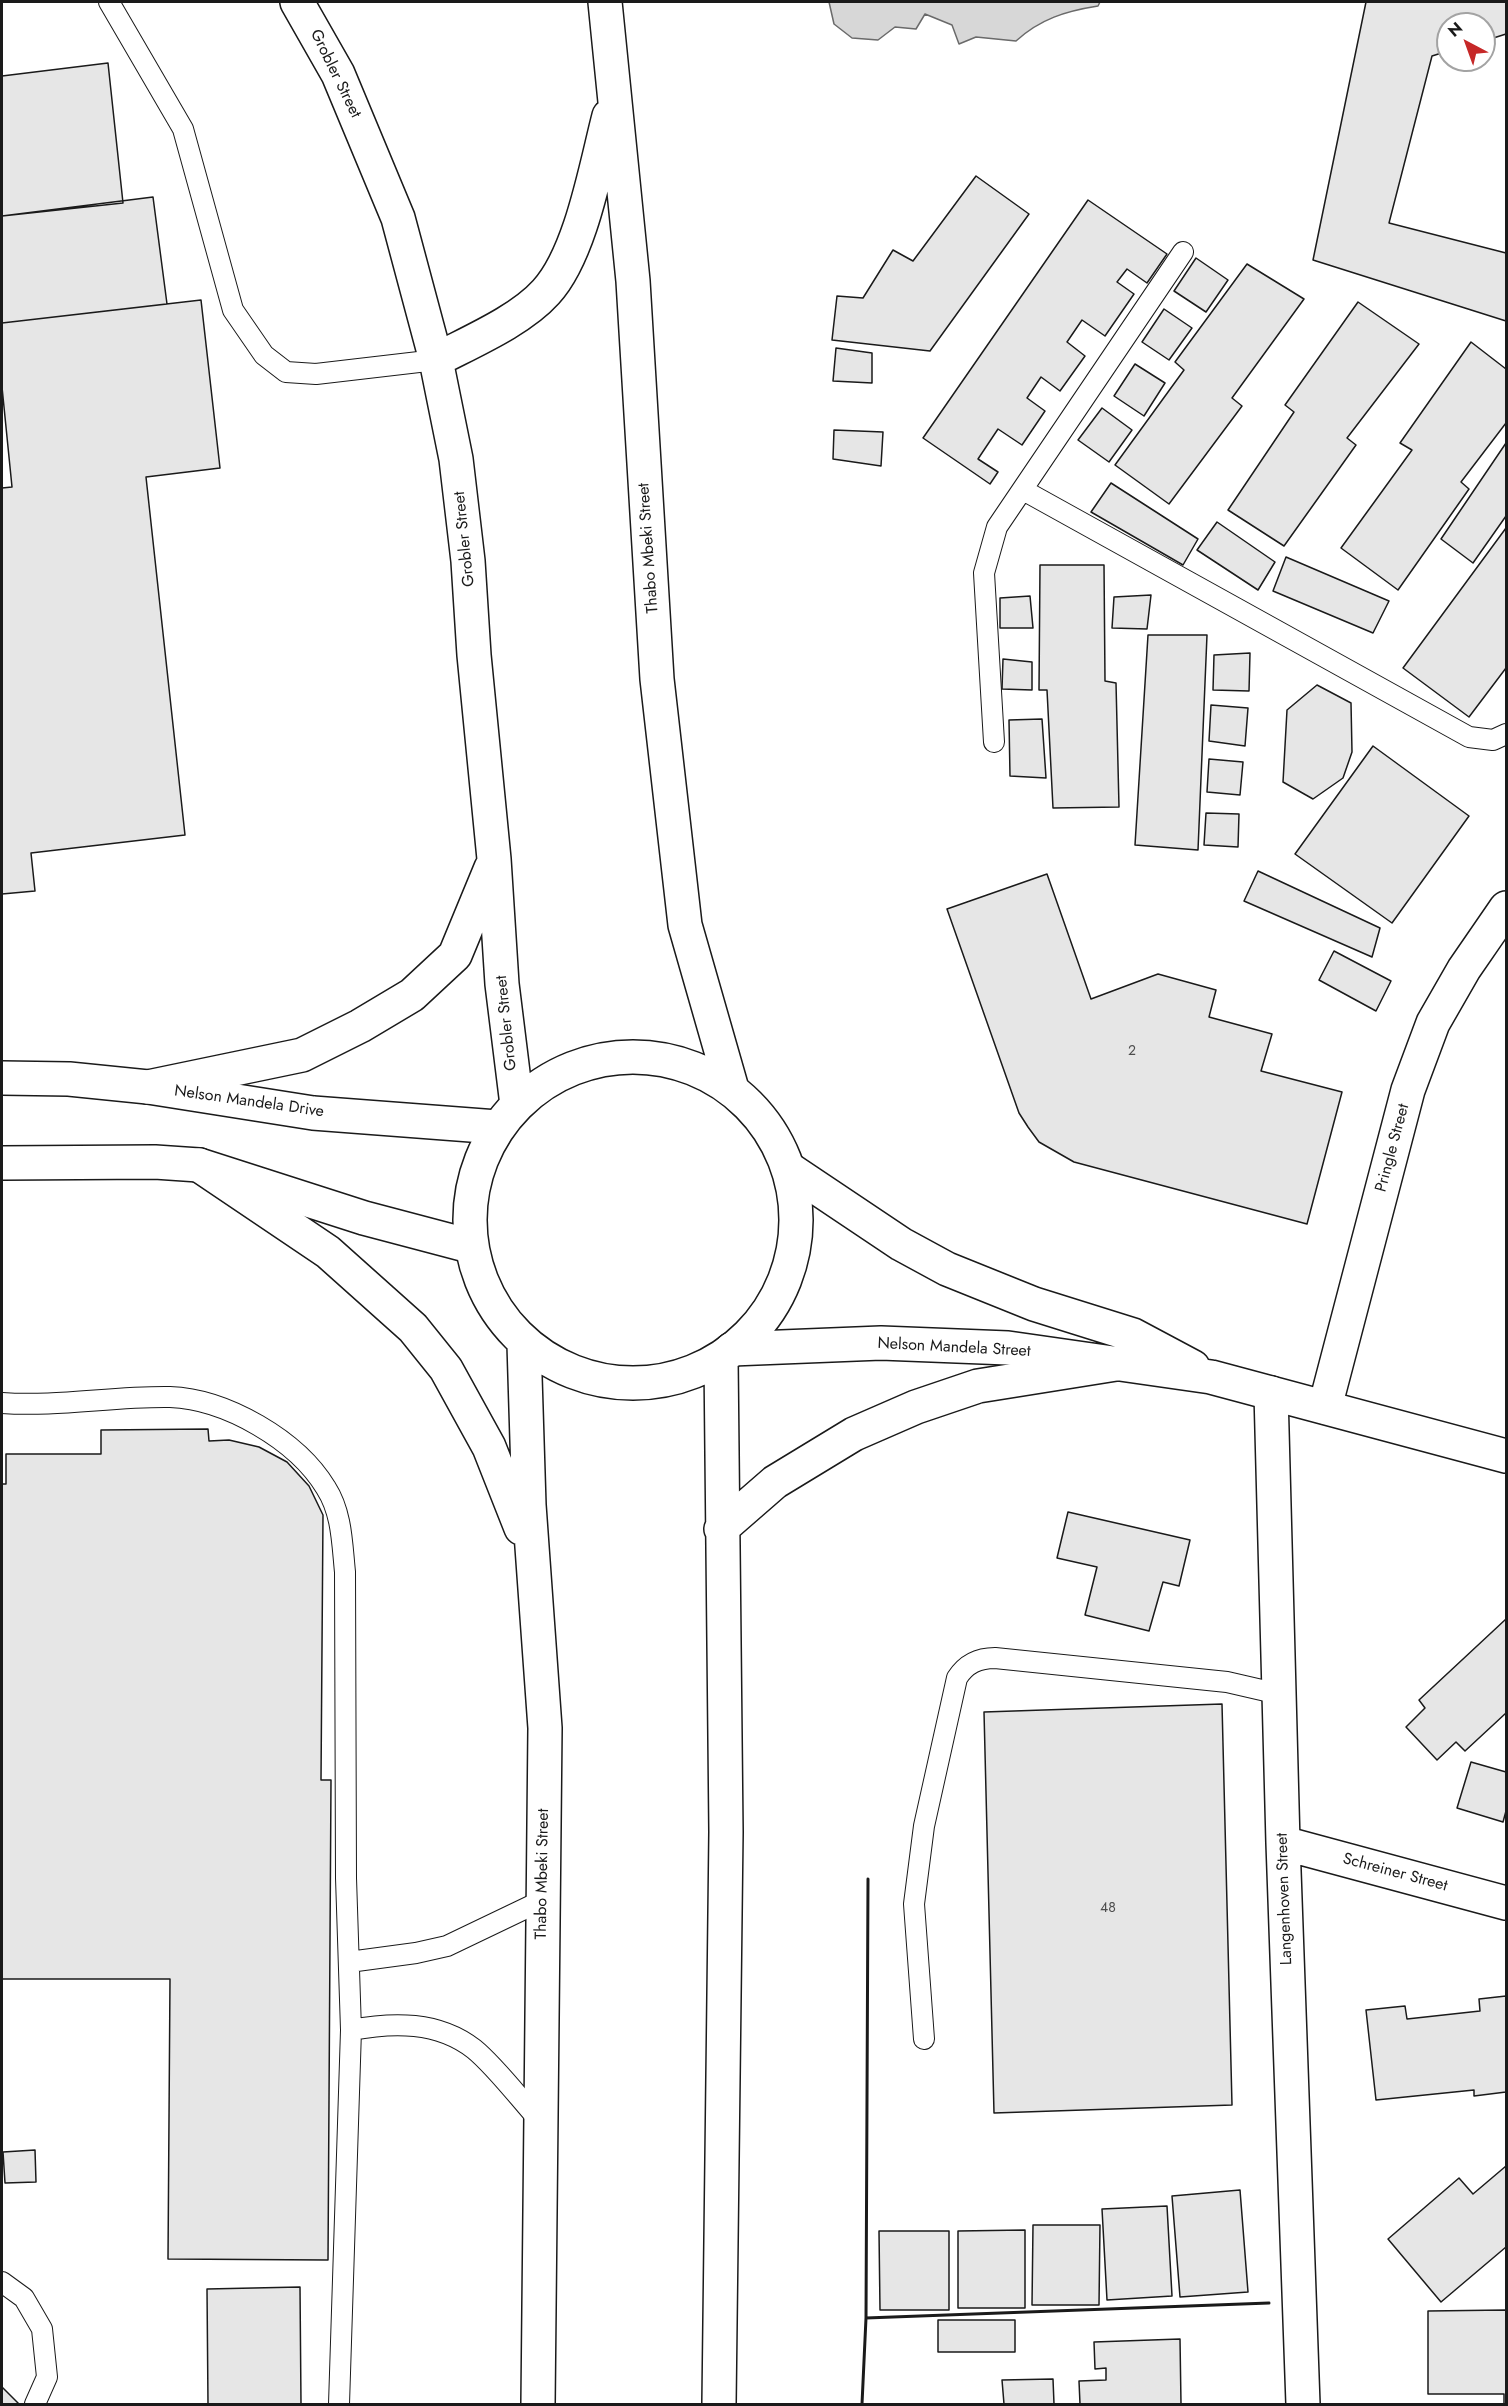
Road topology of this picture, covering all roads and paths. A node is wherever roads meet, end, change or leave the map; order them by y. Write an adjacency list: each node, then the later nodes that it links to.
1 (109, 2): 6 (lane)
2 (297, 2): 6 (main road, Grobler Street)
3 (605, 2): 4 (main road, Thabo Mbeki Street)
4 (614, 96): 6 (main road); 14 (main road, Thabo Mbeki Street)
5 (1184, 252): 7 (lane)
6 (436, 360): 10 (main road, Grobler Street)
7 (1023, 490): 8 (lane); 9 (lane)
8 (1506, 734)
9 (994, 742)
10 (495, 859): 13 (main road); 15 (main road, Grobler Street)
11 (1506, 908): 26 (main road, Pringle Street)
12 (2, 1078): 13 (main road, Nelson Mandela Drive)
13 (148, 1087): 15 (main road, Nelson Mandela Drive)
14 (732, 1089): 15 (main road); 18 (main road)
15 (507, 1116): 19 (main road)
16 (2, 1163): 17 (main road)
17 (199, 1165): 19 (main road); 29 (main road)
18 (792, 1171): 21 (main road); 23 (main road, Nelson Mandela Street)
19 (470, 1246): 20 (main road)
20 (524, 1344): 21 (main road); 29 (main road, Thabo Mbeki Street)
21 (727, 1353): 22 (main road, Nelson Mandela Street); 28 (main road)
22 (1116, 1364): 23 (main road, Nelson Mandela Street); 28 (main road)
23 (1211, 1377): 24 (main road, Nelson Mandela Street)
24 (1271, 1393): 26 (main road, Nelson Mandela Street); 30 (main road, Langenhoven Street)
25 (2, 1403): 34 (lane)
26 (1326, 1407): 27 (main road, Nelson Mandela Street)
27 (1506, 1456)
28 (721, 1529): 42 (main road)
29 (533, 1557): 32 (main road, Thabo Mbeki Street)
30 (1279, 1694): 31 (main road, Langenhoven Street); 36 (lane)
31 (1283, 1843): 33 (main road, Schreiner Street); 43 (main road, Langenhoven Street)
32 (543, 1900): 34 (lane); 37 (main road, Thabo Mbeki Street)
33 (1506, 1903)
34 (350, 1962): 35 (lane)
35 (351, 2030): 37 (lane); 40 (lane)
36 (924, 2039)
37 (539, 2120): 41 (main road, Thabo Mbeki Street)
38 (2, 2282): 39 (lane)
39 (35, 2404)
40 (339, 2404)
41 (538, 2404)
42 (719, 2404)
43 (1303, 2404)

